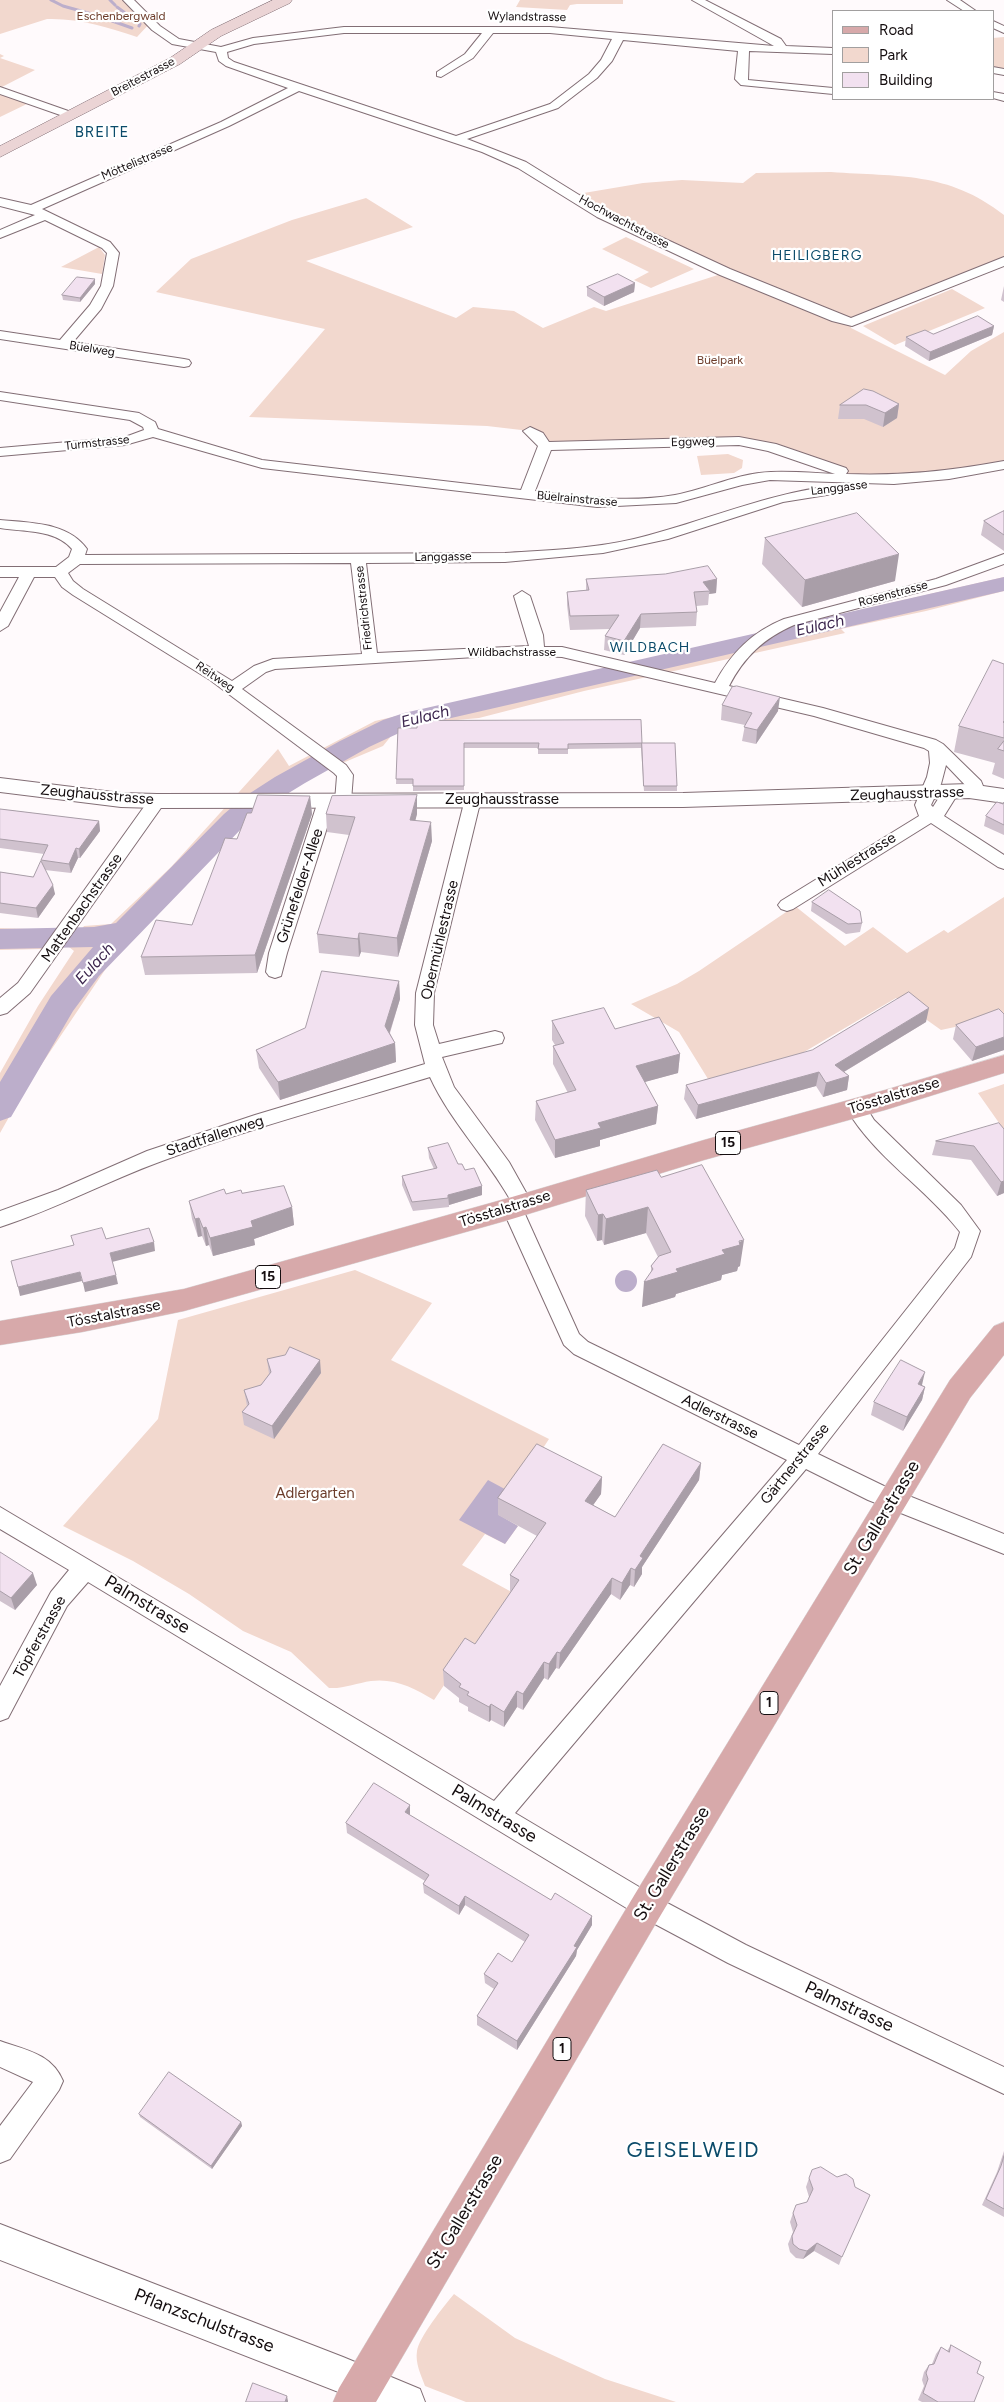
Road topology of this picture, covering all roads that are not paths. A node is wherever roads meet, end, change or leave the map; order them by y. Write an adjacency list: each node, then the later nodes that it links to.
1 (128, 0): 8 (street)
2 (285, 0): 8 (main road, Breitestrasse)
3 (697, 0): 10 (street)
4 (952, 0): 5 (street)
5 (969, 10)
6 (490, 30): 7 (street, Wylandstrasse); 11 (street, Wylandstrasse); 13 (street)
7 (620, 35): 9 (street, Wylandstrasse); 18 (street)
8 (195, 46): 11 (street); 17 (main road, Breitestrasse)
9 (744, 48): 10 (street, Wylandstrasse); 16 (street)
10 (780, 48): 12 (street, Wylandstrasse)
11 (221, 50): 14 (street, Hochwachtstrasse)
12 (832, 50)
13 (441, 74)
14 (297, 88): 18 (street, Hochwachtstrasse); 21 (street, Möttelistrasse)
15 (0, 90): 17 (street)
16 (832, 91)
17 (70, 115): 19 (main road, Breitestrasse)
18 (457, 140): 24 (street, Hochwachtstrasse)
19 (0, 152)
20 (0, 202): 21 (street)
21 (32, 209): 22 (street)
22 (44, 216): 23 (street); 26 (street)
23 (0, 234)
24 (1004, 261)
25 (0, 335): 26 (street, Büelweg)
26 (64, 344): 27 (street, Büelweg)
27 (184, 363)
28 (0, 396): 30 (street, Turmstrasse)
29 (530, 431): 31 (street)
30 (151, 432): 32 (street, Turmstrasse); 36 (street, Büelrainstrasse)
31 (545, 446): 34 (street, Eggweg); 36 (street)
32 (0, 452)
33 (1004, 465): 35 (street, Büelrainstrasse)
34 (856, 480): 35 (street, Büelrainstrasse); 36 (street, Büelrainstrasse)
35 (880, 480): 38 (street, Langgasse)
36 (526, 495)
37 (0, 524): 39 (street)
38 (358, 558): 39 (street, Langgasse); 47 (street, Friedrichstrasse)
39 (76, 559): 43 (street)
40 (1004, 559): 49 (street, Rosenstrasse)
41 (0, 572): 42 (street)
42 (29, 572): 43 (street); 45 (street)
43 (60, 572): 48 (street, Reitweg)
44 (522, 596): 46 (street)
45 (0, 626)
46 (537, 650): 47 (street, Wildbachstrasse); 49 (street, Wildbachstrasse)
47 (370, 658): 48 (street, Wildbachstrasse)
48 (232, 688): 57 (street, Reitweg)
49 (720, 688): 50 (street, Wildbachstrasse)
50 (937, 748): 51 (street, Wildbachstrasse); 53 (street)
51 (971, 784): 53 (street, Zeughausstrasse); 54 (street, Zeughausstrasse)
52 (0, 785): 56 (street, Zeughausstrasse)
53 (939, 788): 55 (street, Zeughausstrasse); 58 (street)
54 (1004, 796)
55 (473, 799): 57 (street, Zeughausstrasse); 64 (street, Obermühlestrasse)
56 (157, 801): 57 (street, Zeughausstrasse); 62 (street, Mattenbachstrasse)
57 (335, 801): 61 (street, Grünefelder-Allee)
58 (928, 816): 59 (street); 60 (street, Mühlestrasse)
59 (1004, 863)
60 (787, 905)
61 (275, 972)
62 (0, 1008)
63 (495, 1038): 64 (street)
64 (433, 1060): 67 (street, Obermühlestrasse); 68 (street, Stadtfallenweg)
65 (1004, 1064): 66 (main road, Tösstalstrasse / 15)
66 (856, 1108): 67 (main road, Tösstalstrasse / 15); 71 (street, Gärtnerstrasse)
67 (517, 1206): 69 (main road, Tösstalstrasse / 15); 71 (street, Adlerstrasse)
68 (0, 1219)
69 (0, 1333)
70 (1004, 1334): 72 (main road, St. Gallerstrasse / 1)
71 (803, 1458): 72 (street, Adlerstrasse); 77 (street, Gärtnerstrasse)
72 (893, 1500): 74 (street, Adlerstrasse); 78 (main road, St. Gallerstrasse / 1)
73 (0, 1517): 75 (street, Palmstrasse)
74 (1004, 1544)
75 (85, 1568): 76 (street, Töpferstrasse); 77 (street, Palmstrasse)
76 (0, 1710)
77 (497, 1816): 78 (street, Palmstrasse)
78 (647, 1906): 80 (street, Palmstrasse); 83 (main road, St. Gallerstrasse / 1)
79 (0, 2054): 81 (street)
80 (1004, 2081)
81 (0, 2149)
82 (0, 2242): 83 (street, Pflanzschulstrasse)
83 (358, 2393): 84 (street, Pflanzschulstrasse)
84 (407, 2402)

